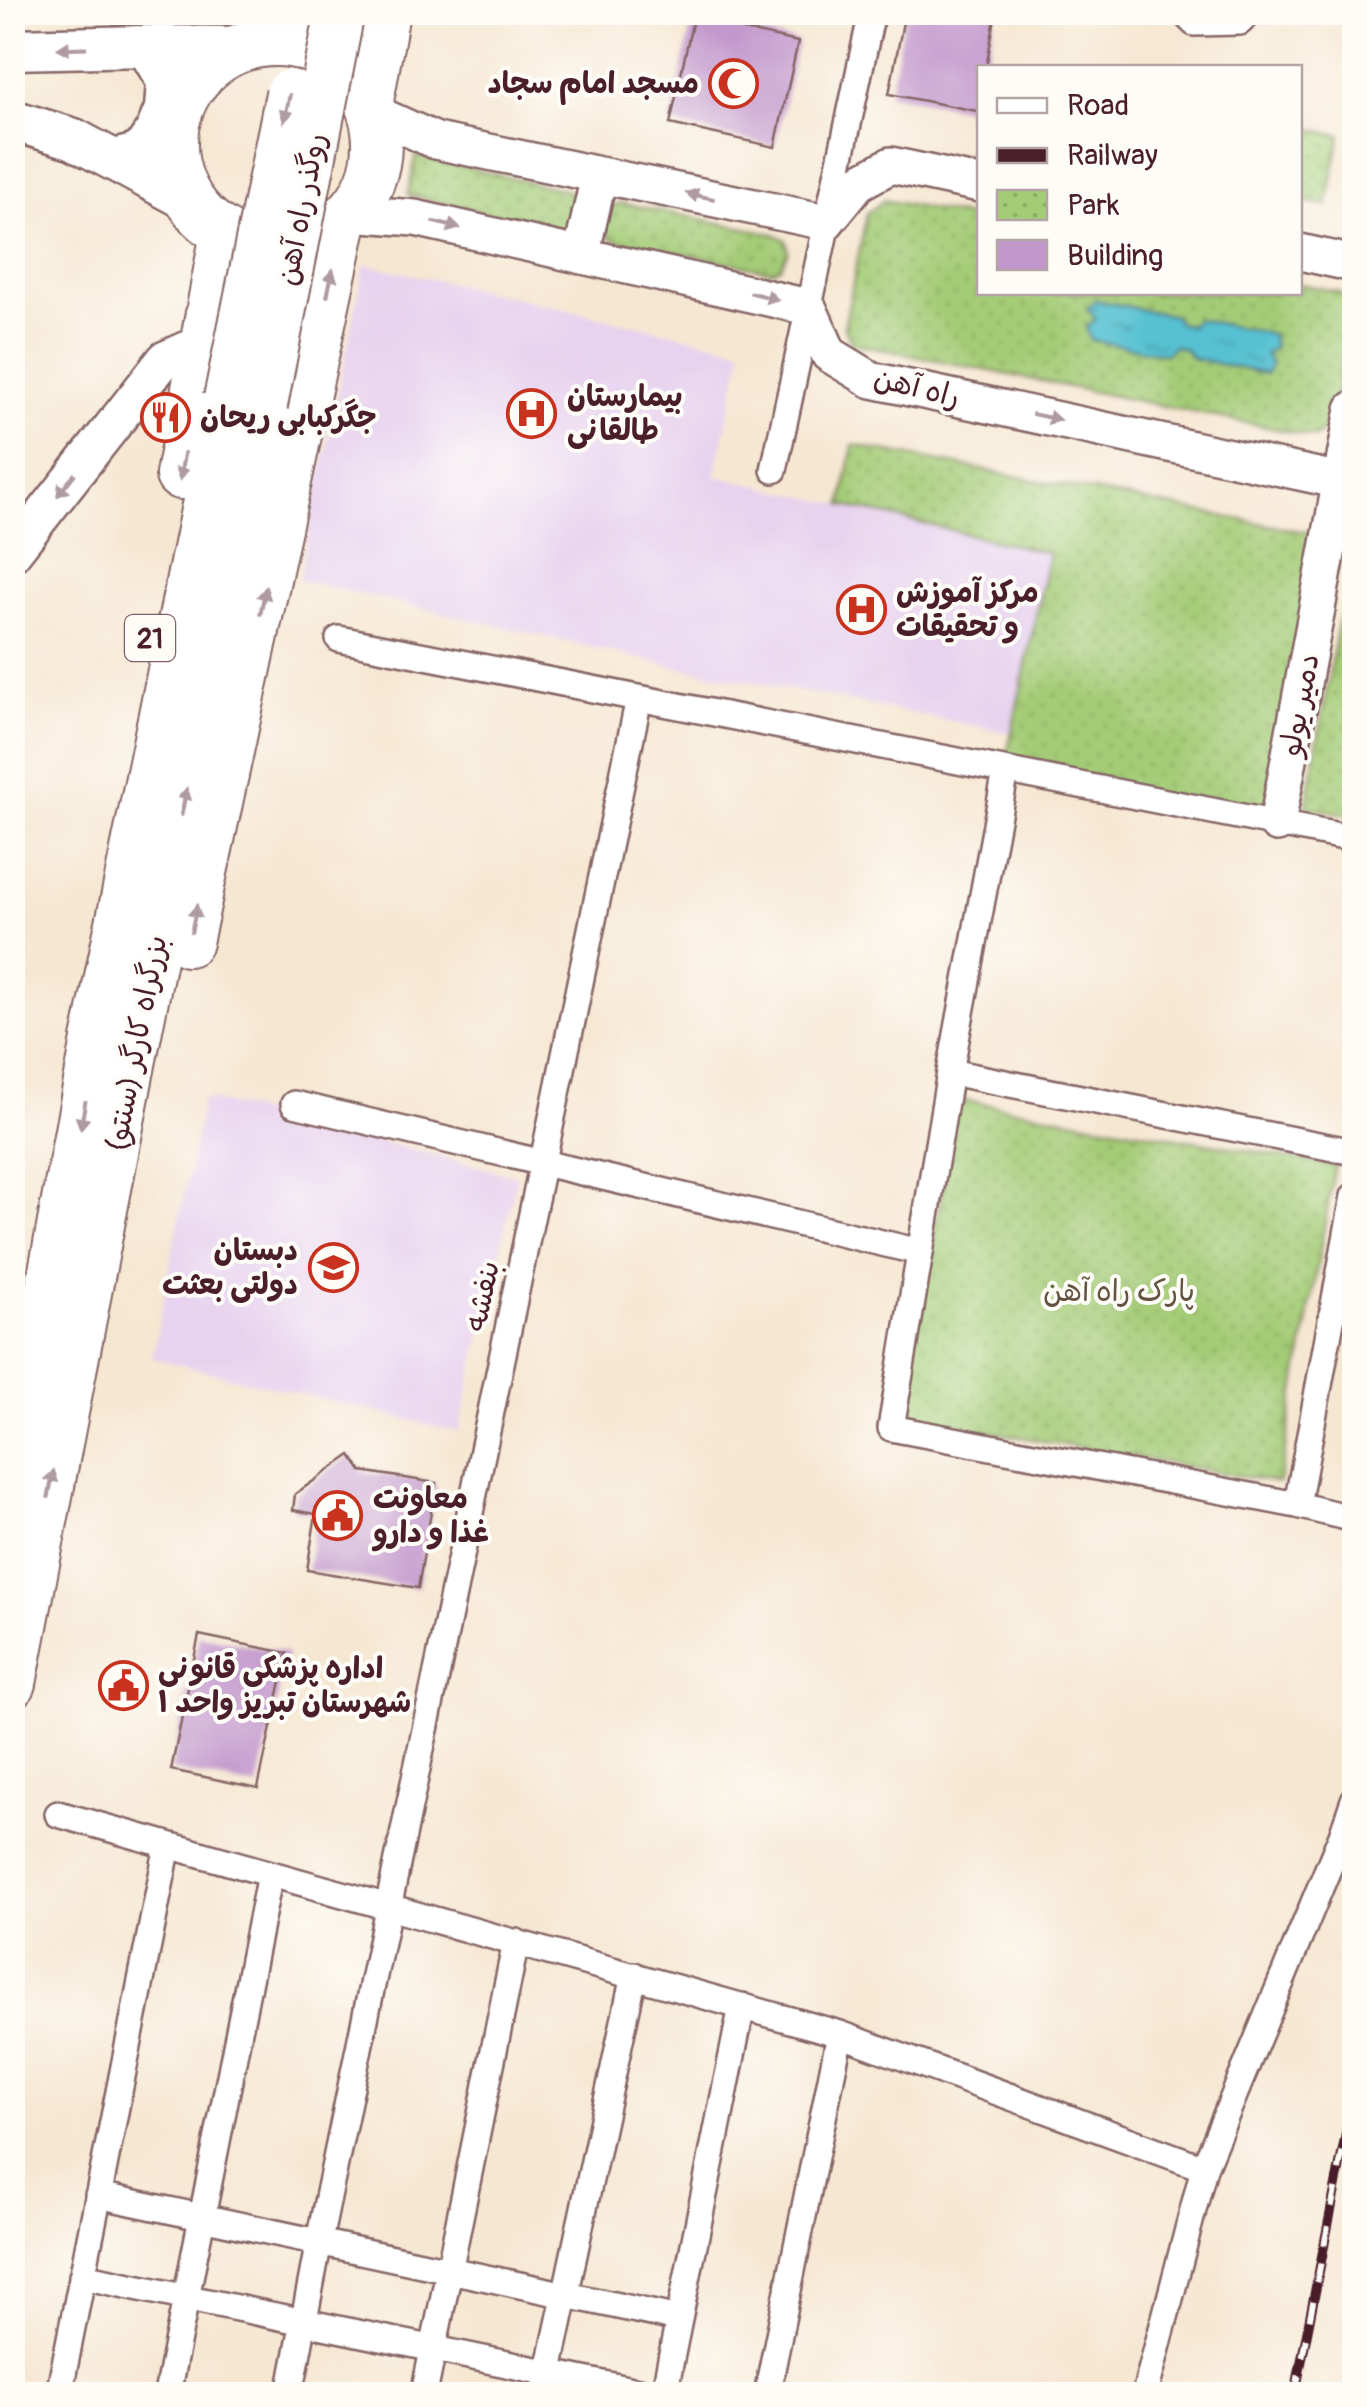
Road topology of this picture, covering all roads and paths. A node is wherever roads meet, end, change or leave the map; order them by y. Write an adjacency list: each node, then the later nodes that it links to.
1 (307, 12): 25 (highway, روگذر راه آهن / 21, one-way to 25, bridge)
2 (340, 12): 25 (highway, روگذر راه آهن / 21, bridge)
3 (385, 12): 10 (highway)
4 (872, 12): 17 (street)
5 (1183, 12): 6 (street)
6 (1250, 12)
7 (250, 35): 8 (main road); 10 (highway); 15 (highway)
8 (146, 46): 9 (main road, one-way to 9); 12 (main road)
9 (12, 49)
10 (371, 107): 13 (street); 16 (highway)
11 (12, 120): 12 (main road)
12 (114, 160): 15 (main road)
13 (599, 176): 17 (street, one-way to 13); 20 (street)
14 (977, 183): 17 (street)
15 (190, 201): 18 (highway)
16 (347, 217): 18 (highway); 20 (street, one-way to 20); 24 (highway, one-way to 16)
17 (826, 222): 22 (street)
18 (225, 233): 23 (highway, 21)
19 (1302, 252): 21 (street)
20 (581, 256): 22 (street, one-way to 22)
21 (1354, 264)
22 (808, 307): 27 (street); 28 (street, راه آهن, one-way to 28)
23 (204, 342): 24 (highway); 29 (street, one-way to 29); 35 (highway, 21, one-way to 35)
24 (308, 392): 35 (highway, one-way to 24)
25 (245, 402): 35 (highway, بزرگراه کارگر (سنتو) / 21)
26 (1354, 409): 28 (street, دمیر یولو)
27 (774, 470)
28 (1341, 481): 33 (street, دمیر یولو)
29 (12, 554)
30 (339, 638): 31 (street)
31 (639, 698): 32 (street); 39 (street, بنفشه)
32 (1006, 770): 33 (street); 36 (street)
33 (1277, 824): 34 (street)
34 (1354, 839)
35 (113, 1057): 40 (highway, بزرگراه کارگر (سنتو) / 21, one-way to 40); 47 (highway, بزرگراه کارگر (سنتو) / 21, one-way to 35)
36 (950, 1072): 38 (street); 42 (street)
37 (294, 1104): 39 (street)
38 (1354, 1152)
39 (542, 1163): 42 (street); 52 (street, بنفشه)
40 (68, 1194): 43 (highway); 44 (highway, بزرگراه کارگر (سنتو) / 21)
41 (1354, 1196): 45 (street)
42 (920, 1252): 45 (street)
43 (12, 1324)
44 (12, 1492)
45 (1297, 1505): 46 (street)
46 (1354, 1520)
47 (12, 1682)
48 (1354, 1800): 57 (street)
49 (58, 1814): 50 (street)
50 (168, 1845): 51 (street); 58 (street)
51 (270, 1874): 52 (street); 59 (street)
52 (388, 1906): 53 (street); 60 (street, بنفشه)
53 (516, 1942): 54 (street); 61 (street)
54 (634, 1976): 55 (street); 63 (street)
55 (742, 2006): 56 (street); 65 (street)
56 (840, 2034): 57 (street); 75 (street)
57 (1204, 2168): 76 (street)
58 (98, 2195): 59 (street); 62 (street)
59 (202, 2216): 60 (street); 64 (street)
60 (319, 2241): 61 (street); 66 (street, بنفشه)
61 (450, 2270): 63 (street); 67 (street)
62 (82, 2276): 64 (street); 69 (street)
63 (567, 2294): 65 (street); 68 (street)
64 (186, 2298): 66 (street); 70 (street)
65 (679, 2319): 74 (street)
66 (305, 2321): 67 (street); 71 (street, بنفشه)
67 (434, 2349): 68 (street); 72 (street)
68 (546, 2384): 73 (street)
69 (59, 2394)
70 (166, 2394)
71 (290, 2394)
72 (424, 2394)
73 (652, 2394)
74 (664, 2394)
75 (767, 2394)
76 (1145, 2394)

